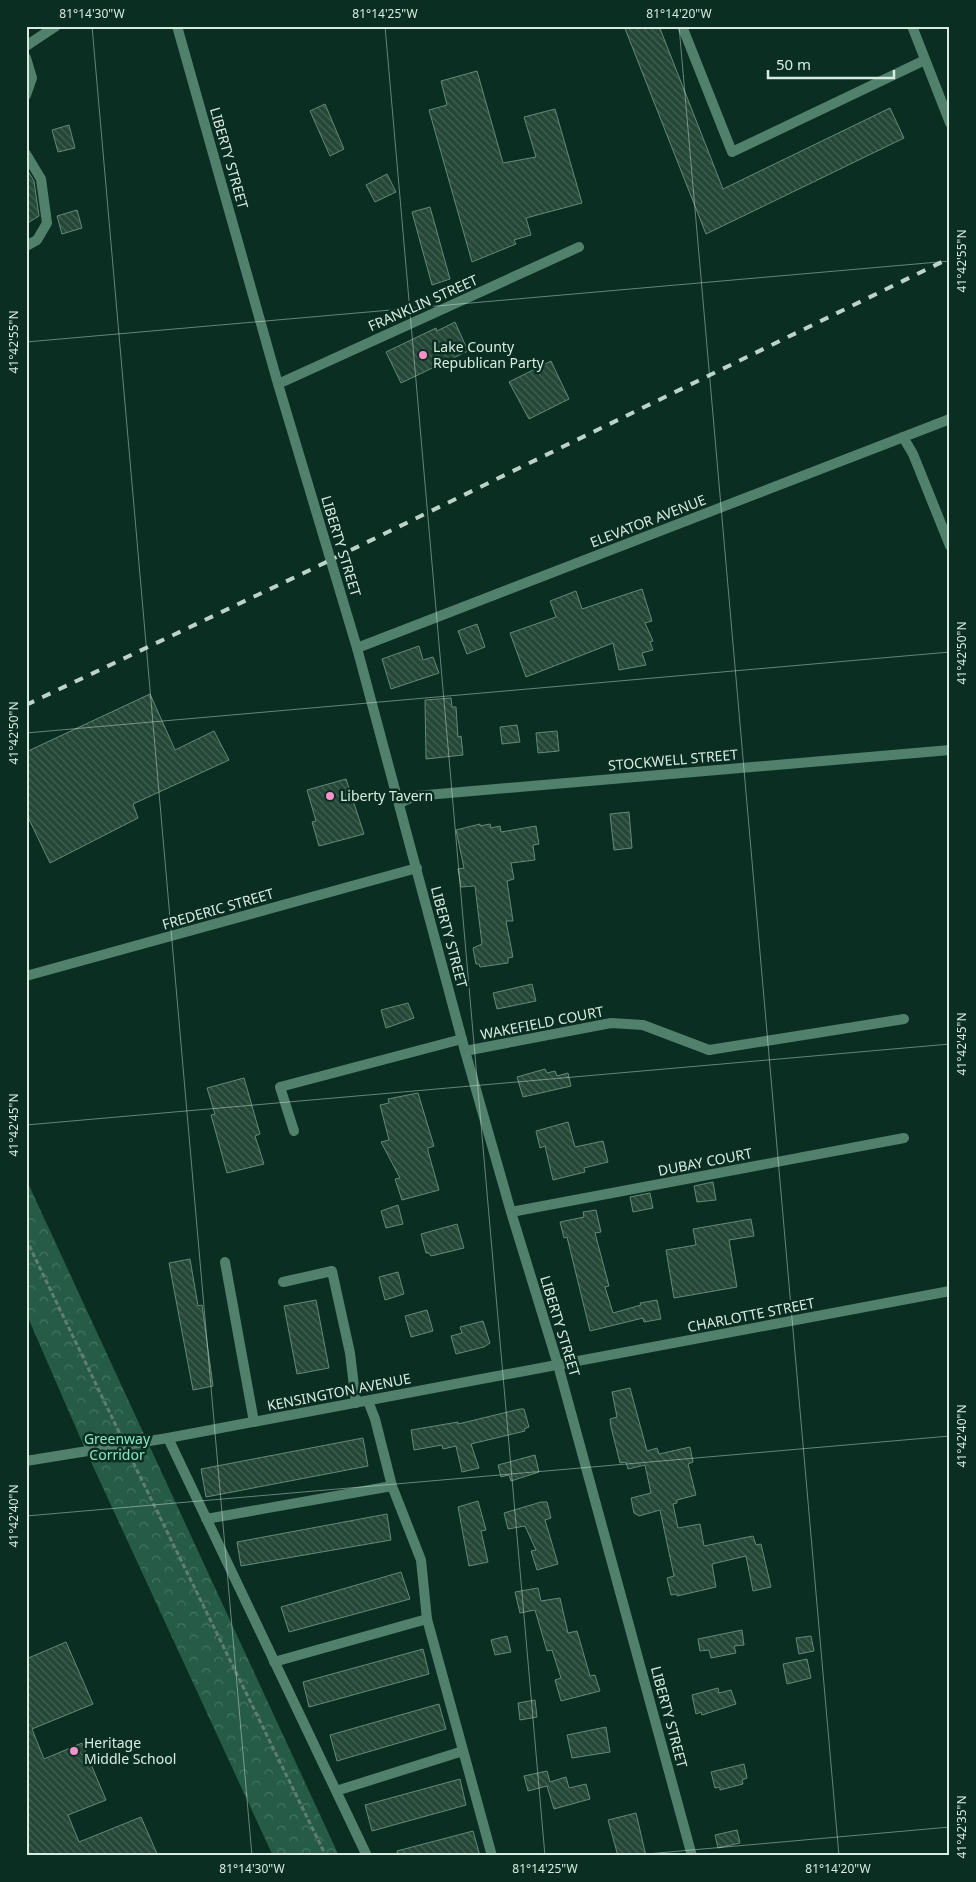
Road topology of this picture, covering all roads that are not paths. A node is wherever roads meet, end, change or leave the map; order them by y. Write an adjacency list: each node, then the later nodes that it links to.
1 (56, 26): 5 (street)
2 (177, 26): 13 (street, LIBERTY STREET)
3 (682, 26): 7 (street)
4 (912, 26): 7 (street)
5 (26, 46)
6 (26, 58): 8 (street)
7 (925, 60): 9 (street)
8 (26, 95)
9 (950, 123)
10 (26, 154): 11 (street)
11 (26, 246)
12 (579, 247): 13 (street, FRANKLIN STREET)
13 (278, 384): 17 (street, LIBERTY STREET)
14 (950, 420): 15 (street, ELEVATOR AVENUE)
15 (903, 437): 16 (street); 17 (street, ELEVATOR AVENUE)
16 (950, 546)
17 (357, 648): 19 (street, LIBERTY STREET)
18 (950, 750): 19 (street, STOCKWELL STREET)
19 (400, 803): 20 (street, LIBERTY STREET)
20 (417, 868): 21 (street, FREDERIC STREET); 23 (street, LIBERTY STREET)
21 (26, 976)
22 (904, 1019): 24 (street, WAKEFIELD COURT)
23 (462, 1038): 24 (street, LIBERTY STREET); 25 (street)
24 (466, 1052): 27 (street, LIBERTY STREET)
25 (294, 1131)
26 (904, 1138): 27 (street, DUBAY COURT)
27 (511, 1212): 31 (street, LIBERTY STREET)
28 (225, 1262): 34 (street)
29 (283, 1282): 33 (street)
30 (950, 1290): 31 (street, CHARLOTTE STREET)
31 (558, 1365): 32 (street, KENSINGTON AVENUE); 45 (street, LIBERTY STREET)
32 (368, 1401): 33 (street, KENSINGTON AVENUE); 37 (street)
33 (356, 1403): 34 (street, KENSINGTON AVENUE)
34 (254, 1422): 35 (street, KENSINGTON AVENUE)
35 (168, 1438): 36 (street, KENSINGTON AVENUE); 38 (street)
36 (26, 1461)
37 (392, 1486): 38 (street); 39 (street)
38 (206, 1519): 40 (street)
39 (428, 1619): 40 (street); 41 (street)
40 (274, 1662): 42 (street)
41 (463, 1751): 42 (street); 44 (street)
42 (336, 1791): 43 (street)
43 (367, 1856)
44 (492, 1856)
45 (692, 1856)

